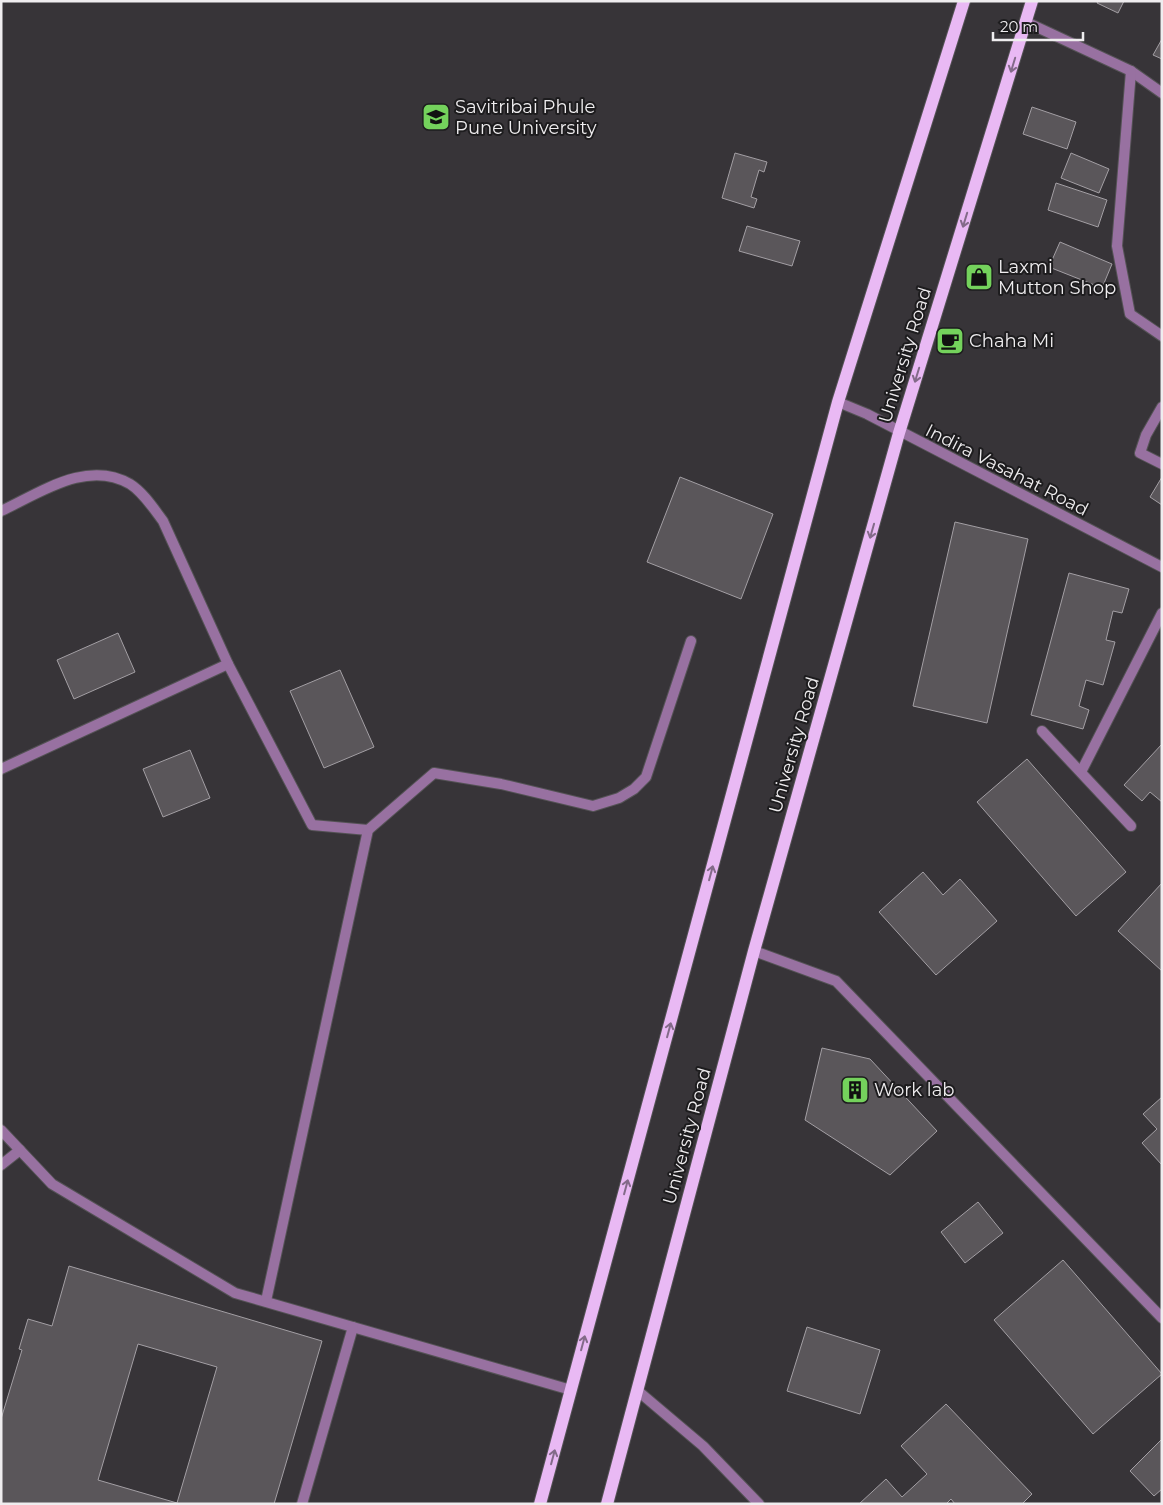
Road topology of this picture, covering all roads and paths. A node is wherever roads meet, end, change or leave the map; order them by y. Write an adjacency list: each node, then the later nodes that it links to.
1 (964, 1): 7 (main road)
2 (1032, 1): 3 (main road, University Road)
3 (1026, 22): 4 (street); 9 (main road, University Road, one-way to 9)
4 (1131, 71): 5 (street); 6 (street)
5 (1162, 93)
6 (1162, 336)
7 (838, 402): 9 (street, Indira Vasahat Road); 28 (main road, one-way to 7)
8 (1162, 406): 10 (street)
9 (899, 432): 12 (street, Indira Vasahat Road); 21 (main road, University Road, one-way to 21)
10 (1162, 464)
11 (1, 510): 15 (street)
12 (1162, 567)
13 (1162, 613): 18 (street)
14 (691, 641): 20 (street)
15 (228, 664): 17 (street); 20 (street)
16 (1042, 731): 18 (street)
17 (1, 769)
18 (1081, 772): 19 (street)
19 (1130, 826)
20 (368, 830): 25 (street)
21 (754, 951): 26 (street); 29 (main road, University Road)
22 (1, 1130): 23 (street)
23 (20, 1150): 24 (street); 25 (street)
24 (1, 1165)
25 (266, 1301): 27 (street)
26 (1162, 1318)
27 (353, 1327): 28 (street); 30 (street)
28 (571, 1390): 31 (main road, one-way to 28)
29 (638, 1391): 32 (main road, University Road); 33 (street)
30 (302, 1504)
31 (540, 1504)
32 (607, 1504)
33 (759, 1504)

